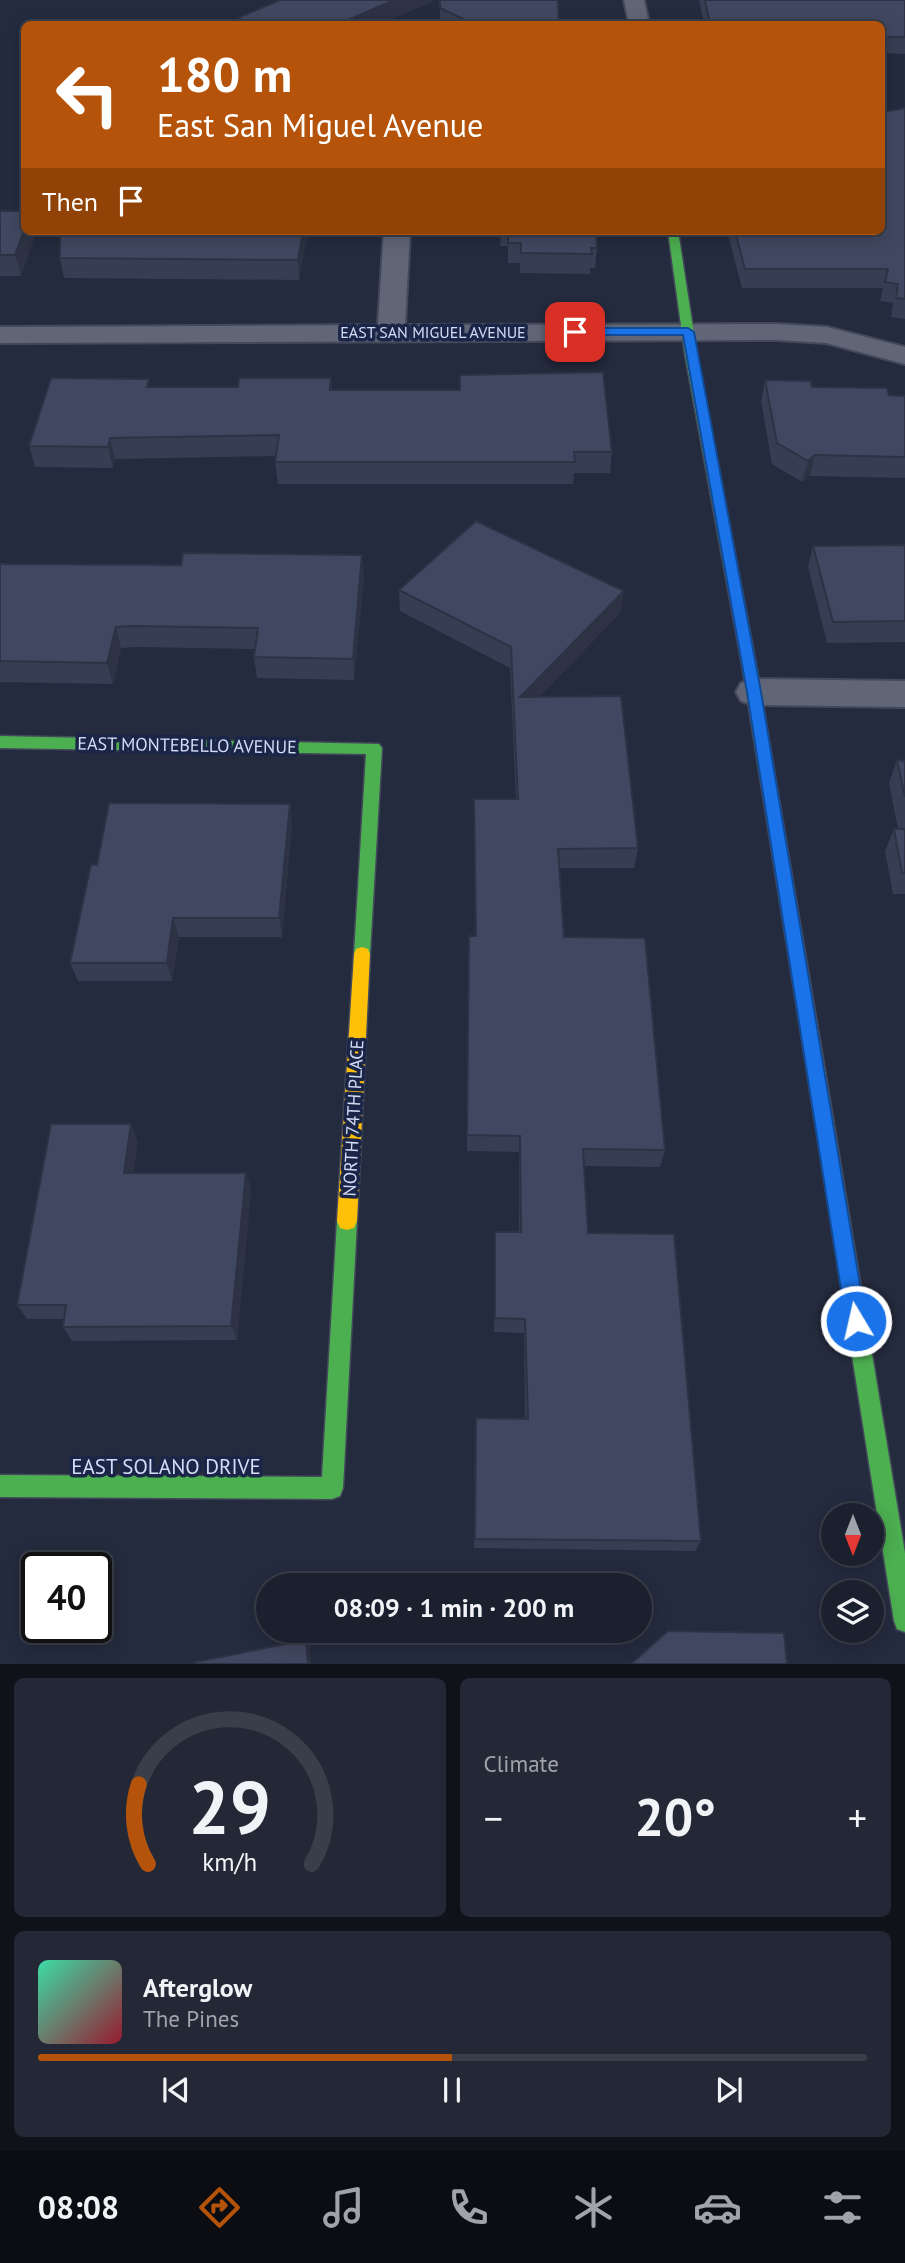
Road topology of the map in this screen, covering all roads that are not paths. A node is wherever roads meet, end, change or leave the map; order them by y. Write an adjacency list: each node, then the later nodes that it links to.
1 (634, 0): 2 (street)
2 (638, 21)
3 (397, 235): 5 (street)
4 (674, 235): 6 (street)
5 (391, 332): 6 (street, EAST SAN MIGUEL AVENUE); 7 (street, EAST SAN MIGUEL AVENUE)
6 (688, 332): 8 (street, EAST SAN MIGUEL AVENUE); 9 (street)
7 (0, 335)
8 (905, 356)
9 (754, 692): 10 (street); 15 (street)
10 (905, 694)
11 (0, 742): 12 (street, EAST MONTEBELLO AVENUE)
12 (374, 748): 14 (street, NORTH 74TH PLACE)
13 (0, 1486): 14 (street, EAST SOLANO DRIVE)
14 (332, 1488)
15 (905, 1621)

